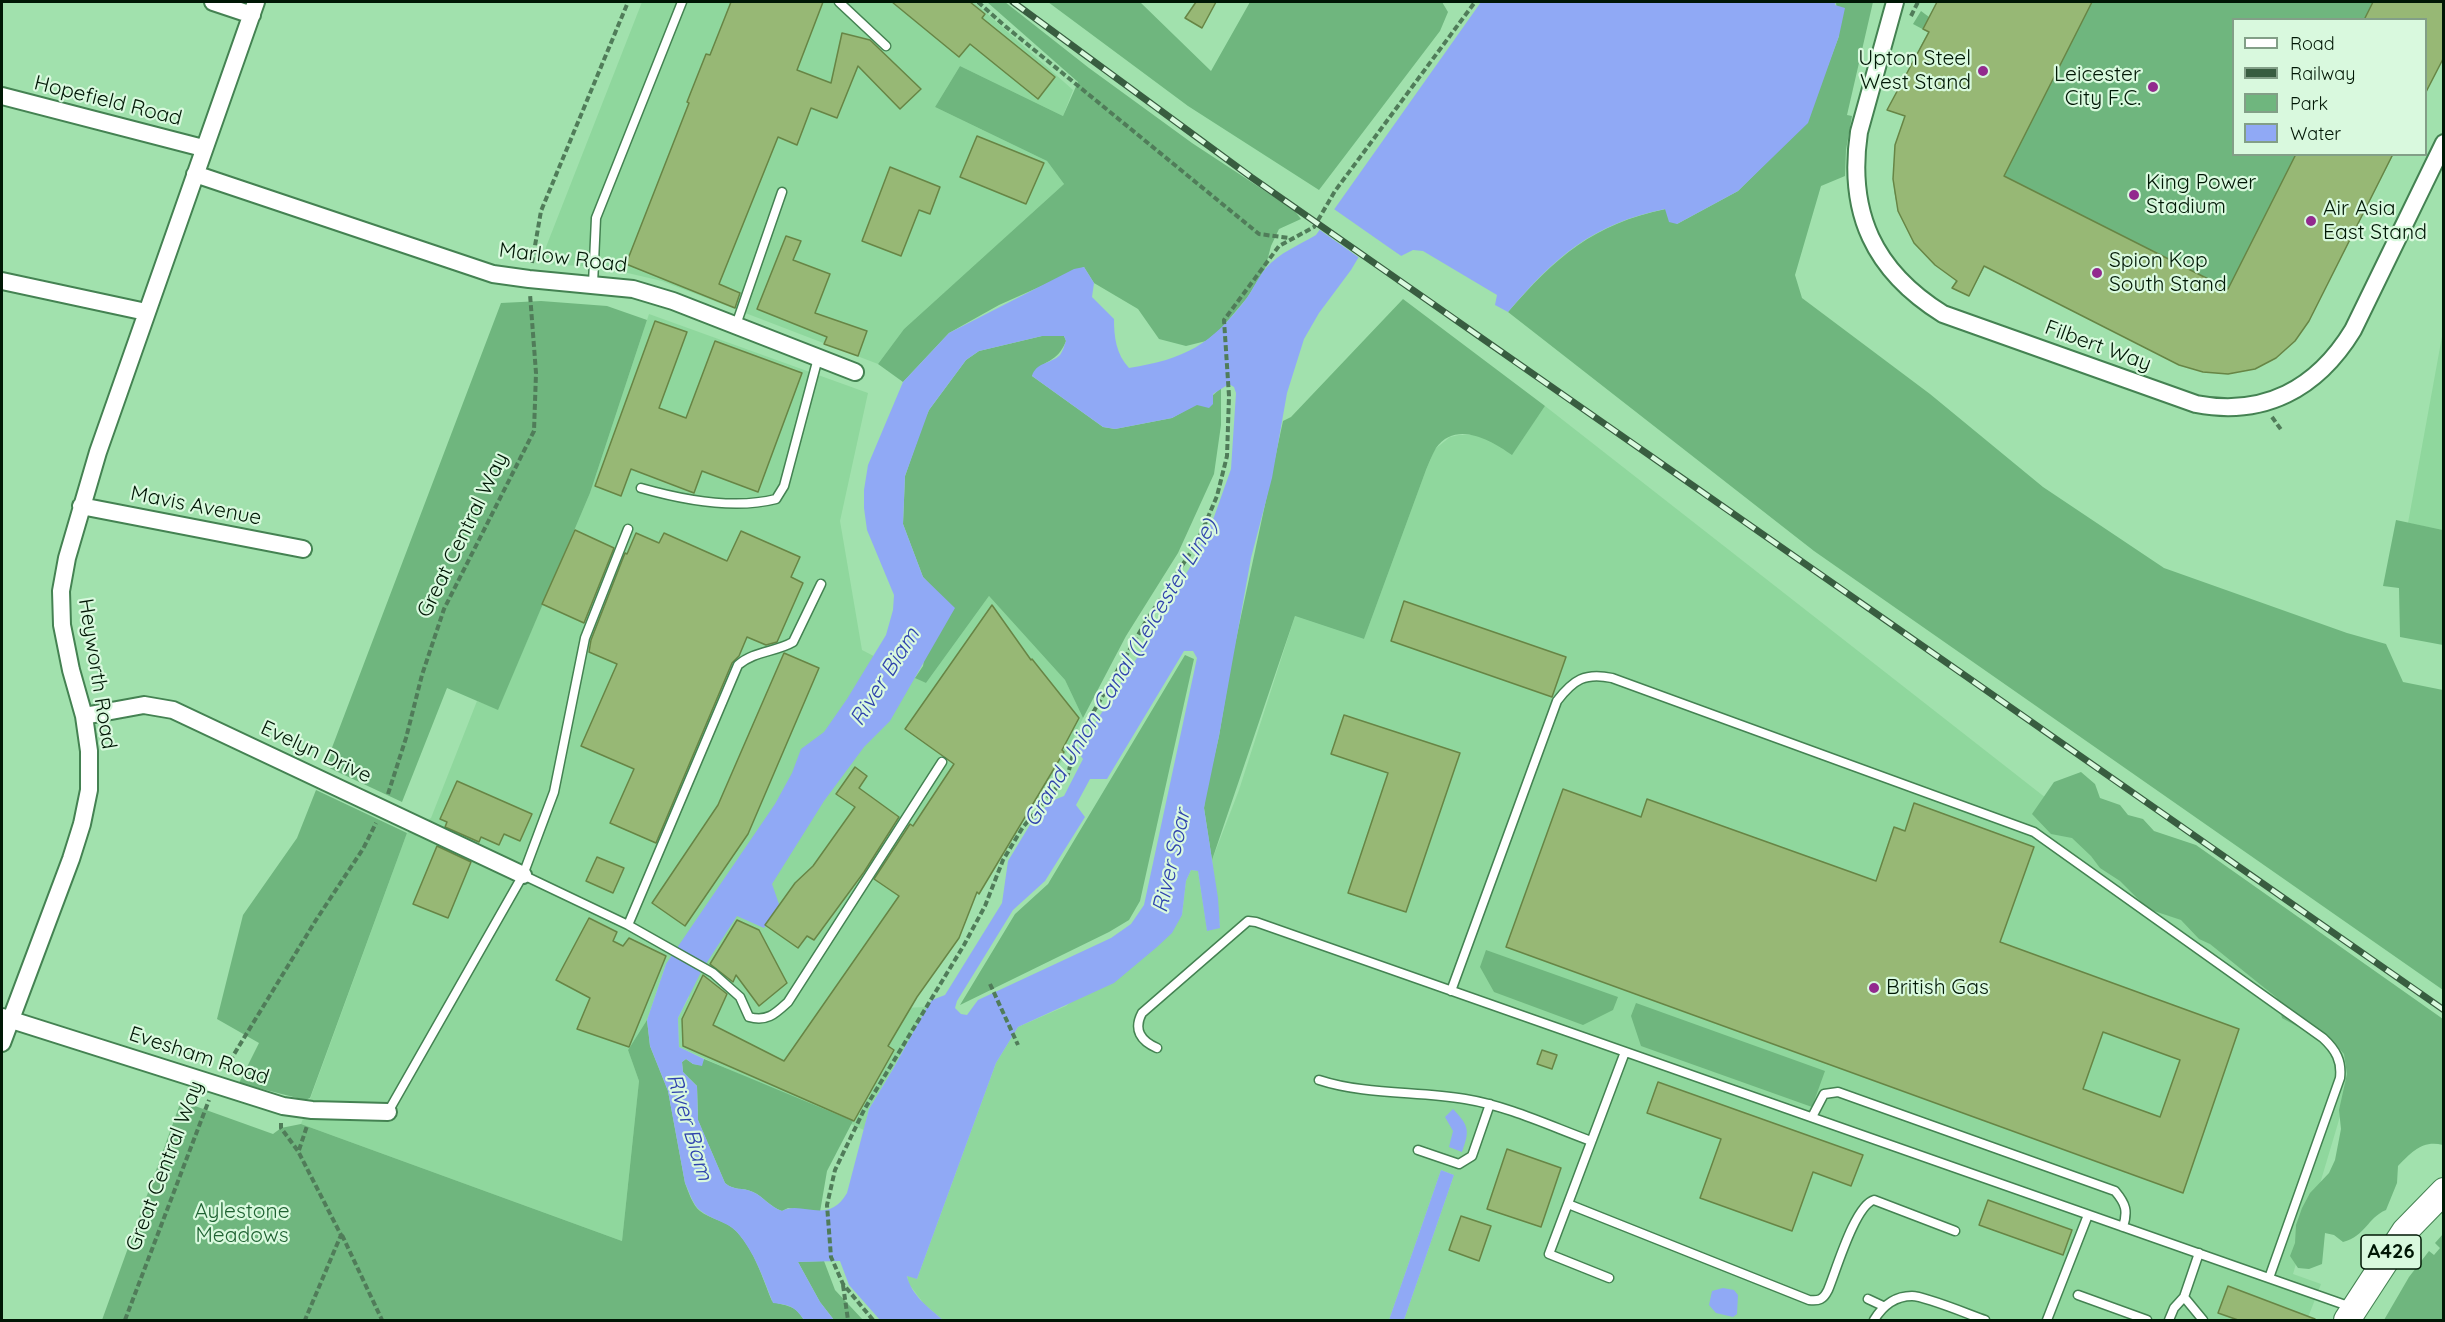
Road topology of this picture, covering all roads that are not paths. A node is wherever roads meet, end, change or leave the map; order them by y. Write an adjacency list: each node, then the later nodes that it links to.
1 (213, 2): 5 (street)
2 (682, 2): 13 (lane)
3 (839, 2): 6 (lane)
4 (1895, 2): 8 (street, Filbert Way)
5 (254, 8): 9 (street, Heyworth Road)
6 (886, 46)
7 (2, 96): 9 (street, Hopefield Road)
8 (2444, 143)
9 (203, 148): 10 (street, Heyworth Road)
10 (195, 174): 13 (street, Marlow Road); 14 (street, Heyworth Road)
11 (782, 192): 15 (lane)
12 (2, 281): 14 (street)
13 (593, 284): 15 (street, Marlow Road)
14 (146, 312): 19 (street, Heyworth Road)
15 (736, 325): 16 (street, Marlow Road)
16 (818, 357): 17 (street, Marlow Road); 18 (lane)
17 (855, 372)
18 (641, 488)
19 (81, 506): 21 (street, Mavis Avenue); 23 (street, Heyworth Road)
20 (628, 529): 25 (lane)
21 (303, 549)
22 (821, 584): 26 (lane)
23 (84, 716): 25 (street, Evelyn Drive); 28 (street, Heyworth Road)
24 (942, 762): 26 (lane)
25 (523, 875): 26 (lane); 34 (lane)
26 (628, 925)
27 (1451, 991): 30 (lane); 31 (lane); 45 (lane)
28 (6, 1018): 29 (street, Heyworth Road); 34 (street, Evesham Road)
29 (2, 1043)
30 (1157, 1048)
31 (1624, 1052): 35 (lane); 36 (lane)
32 (1319, 1080): 33 (lane)
33 (1490, 1104): 36 (lane); 37 (lane)
34 (388, 1112)
35 (1812, 1117): 40 (lane); 41 (lane)
36 (1591, 1141): 39 (lane)
37 (1418, 1150)
38 (2444, 1191): 50 (main road, A426)
39 (1568, 1203): 42 (lane); 44 (lane)
40 (2088, 1215): 41 (lane); 53 (lane)
41 (2123, 1227): 43 (lane)
42 (1955, 1232)
43 (2199, 1253): 45 (lane); 47 (lane)
44 (1609, 1278)
45 (2269, 1278): 50 (lane)
46 (2078, 1295): 54 (lane)
47 (2184, 1297): 55 (lane); 56 (lane)
48 (1868, 1299): 49 (lane)
49 (1883, 1306): 51 (lane); 52 (lane)
50 (2351, 1314)
51 (1874, 1320)
52 (1985, 1320)
53 (2047, 1320)
54 (2147, 1320)
55 (2169, 1320)
56 (2203, 1320)

